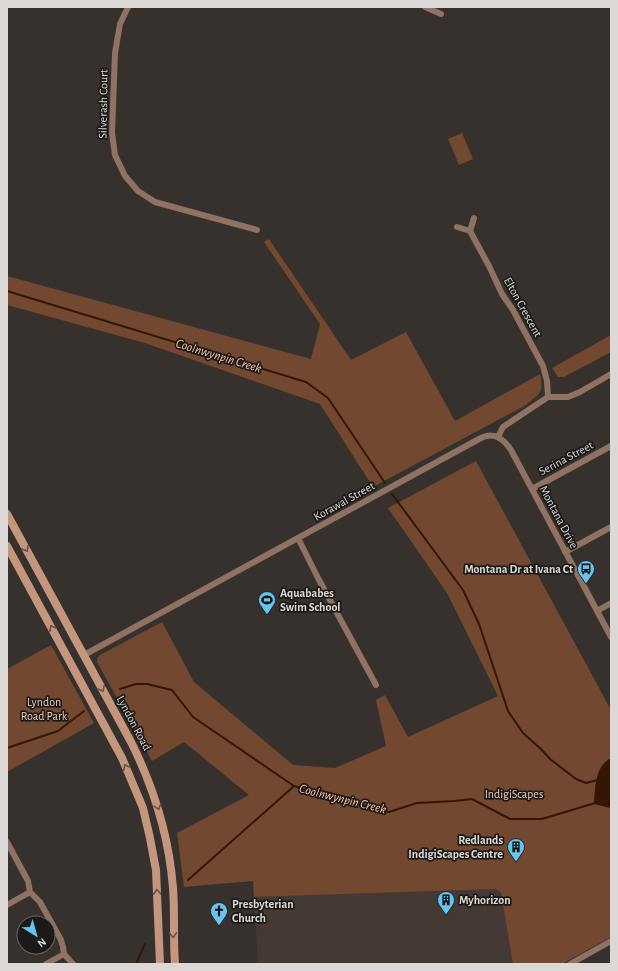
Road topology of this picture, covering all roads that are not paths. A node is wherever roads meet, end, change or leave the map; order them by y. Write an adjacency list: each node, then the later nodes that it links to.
1 (128, 7): 6 (street, Silverash Court)
2 (425, 7): 3 (street)
3 (441, 14)
4 (474, 218): 7 (street)
5 (457, 227): 7 (street)
6 (257, 230)
7 (470, 231): 9 (street, Elton Crescent)
8 (611, 374): 9 (street)
9 (548, 396): 10 (street)
10 (498, 437): 12 (street, Montana Drive); 15 (street, Korawal Street)
11 (611, 446): 12 (street, Serina Street)
12 (532, 489): 17 (street, Montana Drive)
13 (7, 514): 21 (main road, Lyndon Road, one-way to 21)
14 (611, 527): 17 (street)
15 (298, 538): 21 (street, Korawal Street); 23 (street)
16 (7, 546): 22 (main road, one-way to 16)
17 (565, 552): 19 (street, Montana Drive)
18 (611, 603): 19 (street)
19 (597, 611): 20 (street, Montana Drive)
20 (611, 637)
21 (84, 655): 22 (main road); 32 (main road, Lyndon Road, one-way to 32)
22 (70, 662): 31 (main road, one-way to 22)
23 (376, 685)
24 (7, 842): 25 (street)
25 (30, 892): 26 (street); 28 (street)
26 (7, 905)
27 (611, 941): 33 (street)
28 (64, 954): 29 (street); 30 (street)
29 (46, 964)
30 (73, 964)
31 (160, 964)
32 (175, 964)
33 (570, 964)

